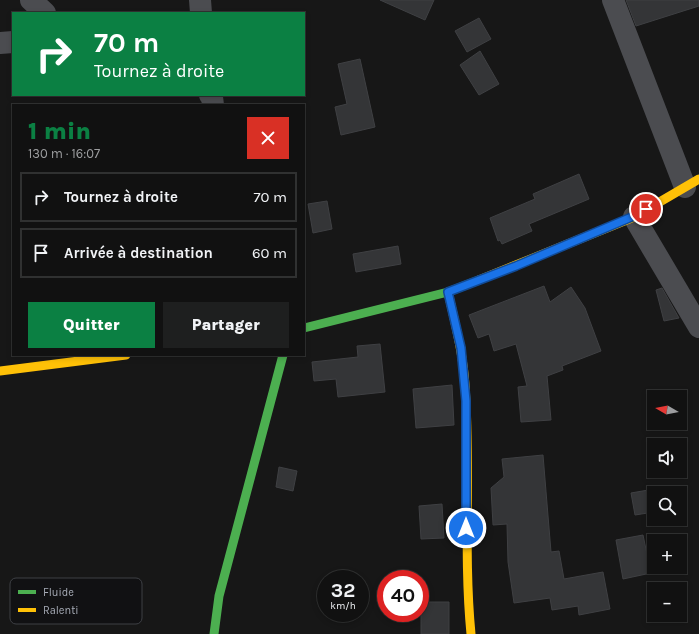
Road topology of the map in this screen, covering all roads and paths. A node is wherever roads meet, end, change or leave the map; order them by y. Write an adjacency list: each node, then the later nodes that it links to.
1 (31, 0): 4 (street)
2 (200, 0): 5 (street)
3 (613, 0): 8 (street)
4 (44, 12)
5 (201, 12)
6 (0, 42): 7 (street)
7 (12, 42)
8 (692, 183): 9 (main road)
9 (634, 216): 10 (main road); 11 (street)
10 (448, 292): 12 (main road); 17 (main road)
11 (699, 327)
12 (305, 328)
13 (118, 356): 15 (main road)
14 (283, 356): 16 (main road)
15 (0, 371)
16 (214, 634)
17 (471, 634)

